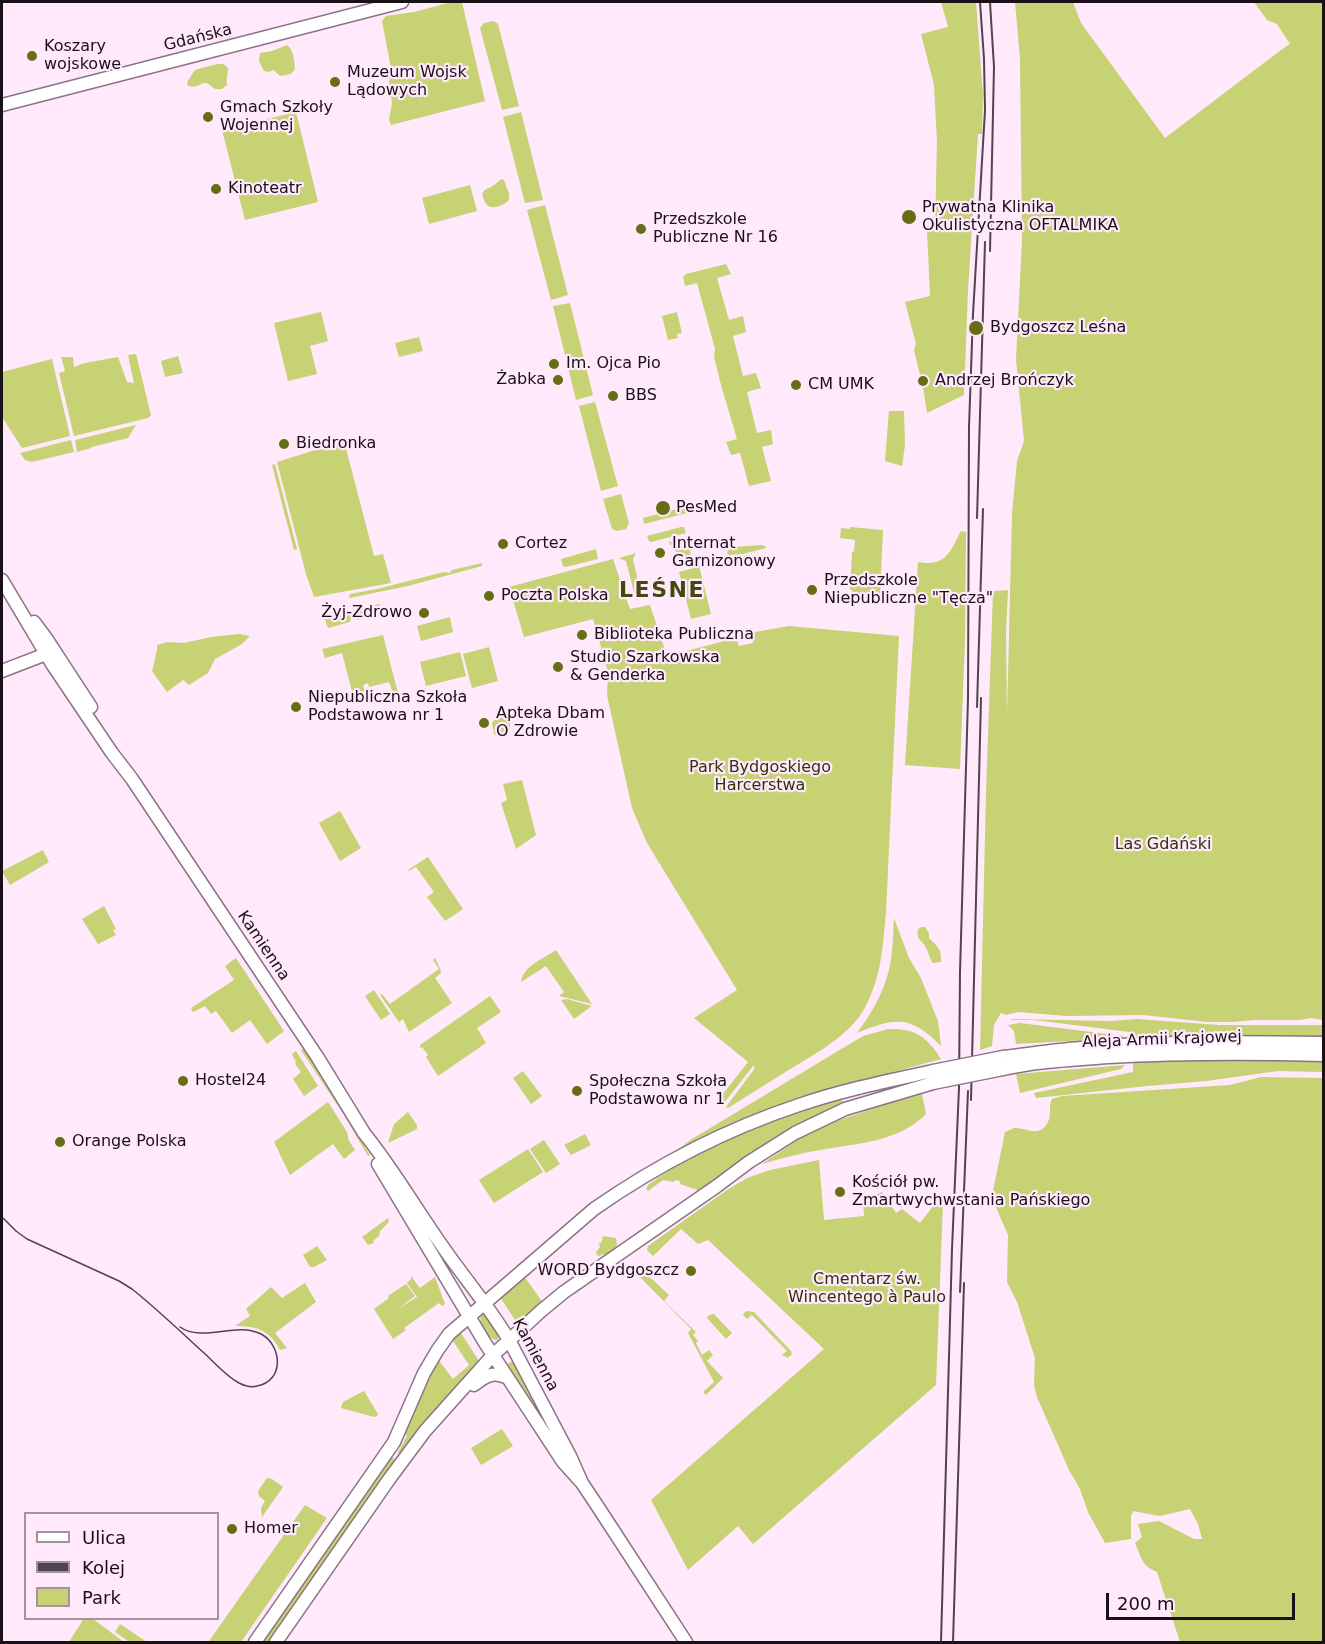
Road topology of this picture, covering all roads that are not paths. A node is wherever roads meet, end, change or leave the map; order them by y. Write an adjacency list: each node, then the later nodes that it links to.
1 (402, 2): 2 (main road, Gdańska)
2 (2, 105)
3 (2, 580): 4 (main road, Kamienna)
4 (53, 658): 5 (main road); 10 (main road, Kamienna)
5 (2, 670)
6 (1323, 1043): 8 (main road, Aleja Armii Krajowej)
7 (1323, 1055): 8 (main road, Aleja Armii Krajowej)
8 (1003, 1063): 9 (main road, bridge)
9 (933, 1077): 12 (main road); 15 (main road)
10 (364, 1133): 11 (main road, Kamienna); 14 (main road, Kamienna)
11 (474, 1289): 12 (main road); 13 (main road, Kamienna)
12 (499, 1292): 13 (main road)
13 (485, 1303): 14 (main road); 15 (main road, Kamienna)
14 (470, 1316): 16 (main road, Kamienna); 20 (main road)
15 (509, 1340): 16 (main road); 19 (main road, Kamienna)
16 (493, 1355): 17 (main road, Kamienna); 18 (main road)
17 (508, 1378): 18 (main road); 19 (main road, Kamienna)
18 (455, 1396): 21 (main road)
19 (582, 1483): 22 (main road, Kamienna)
20 (255, 1642)
21 (276, 1642)
22 (686, 1642)

